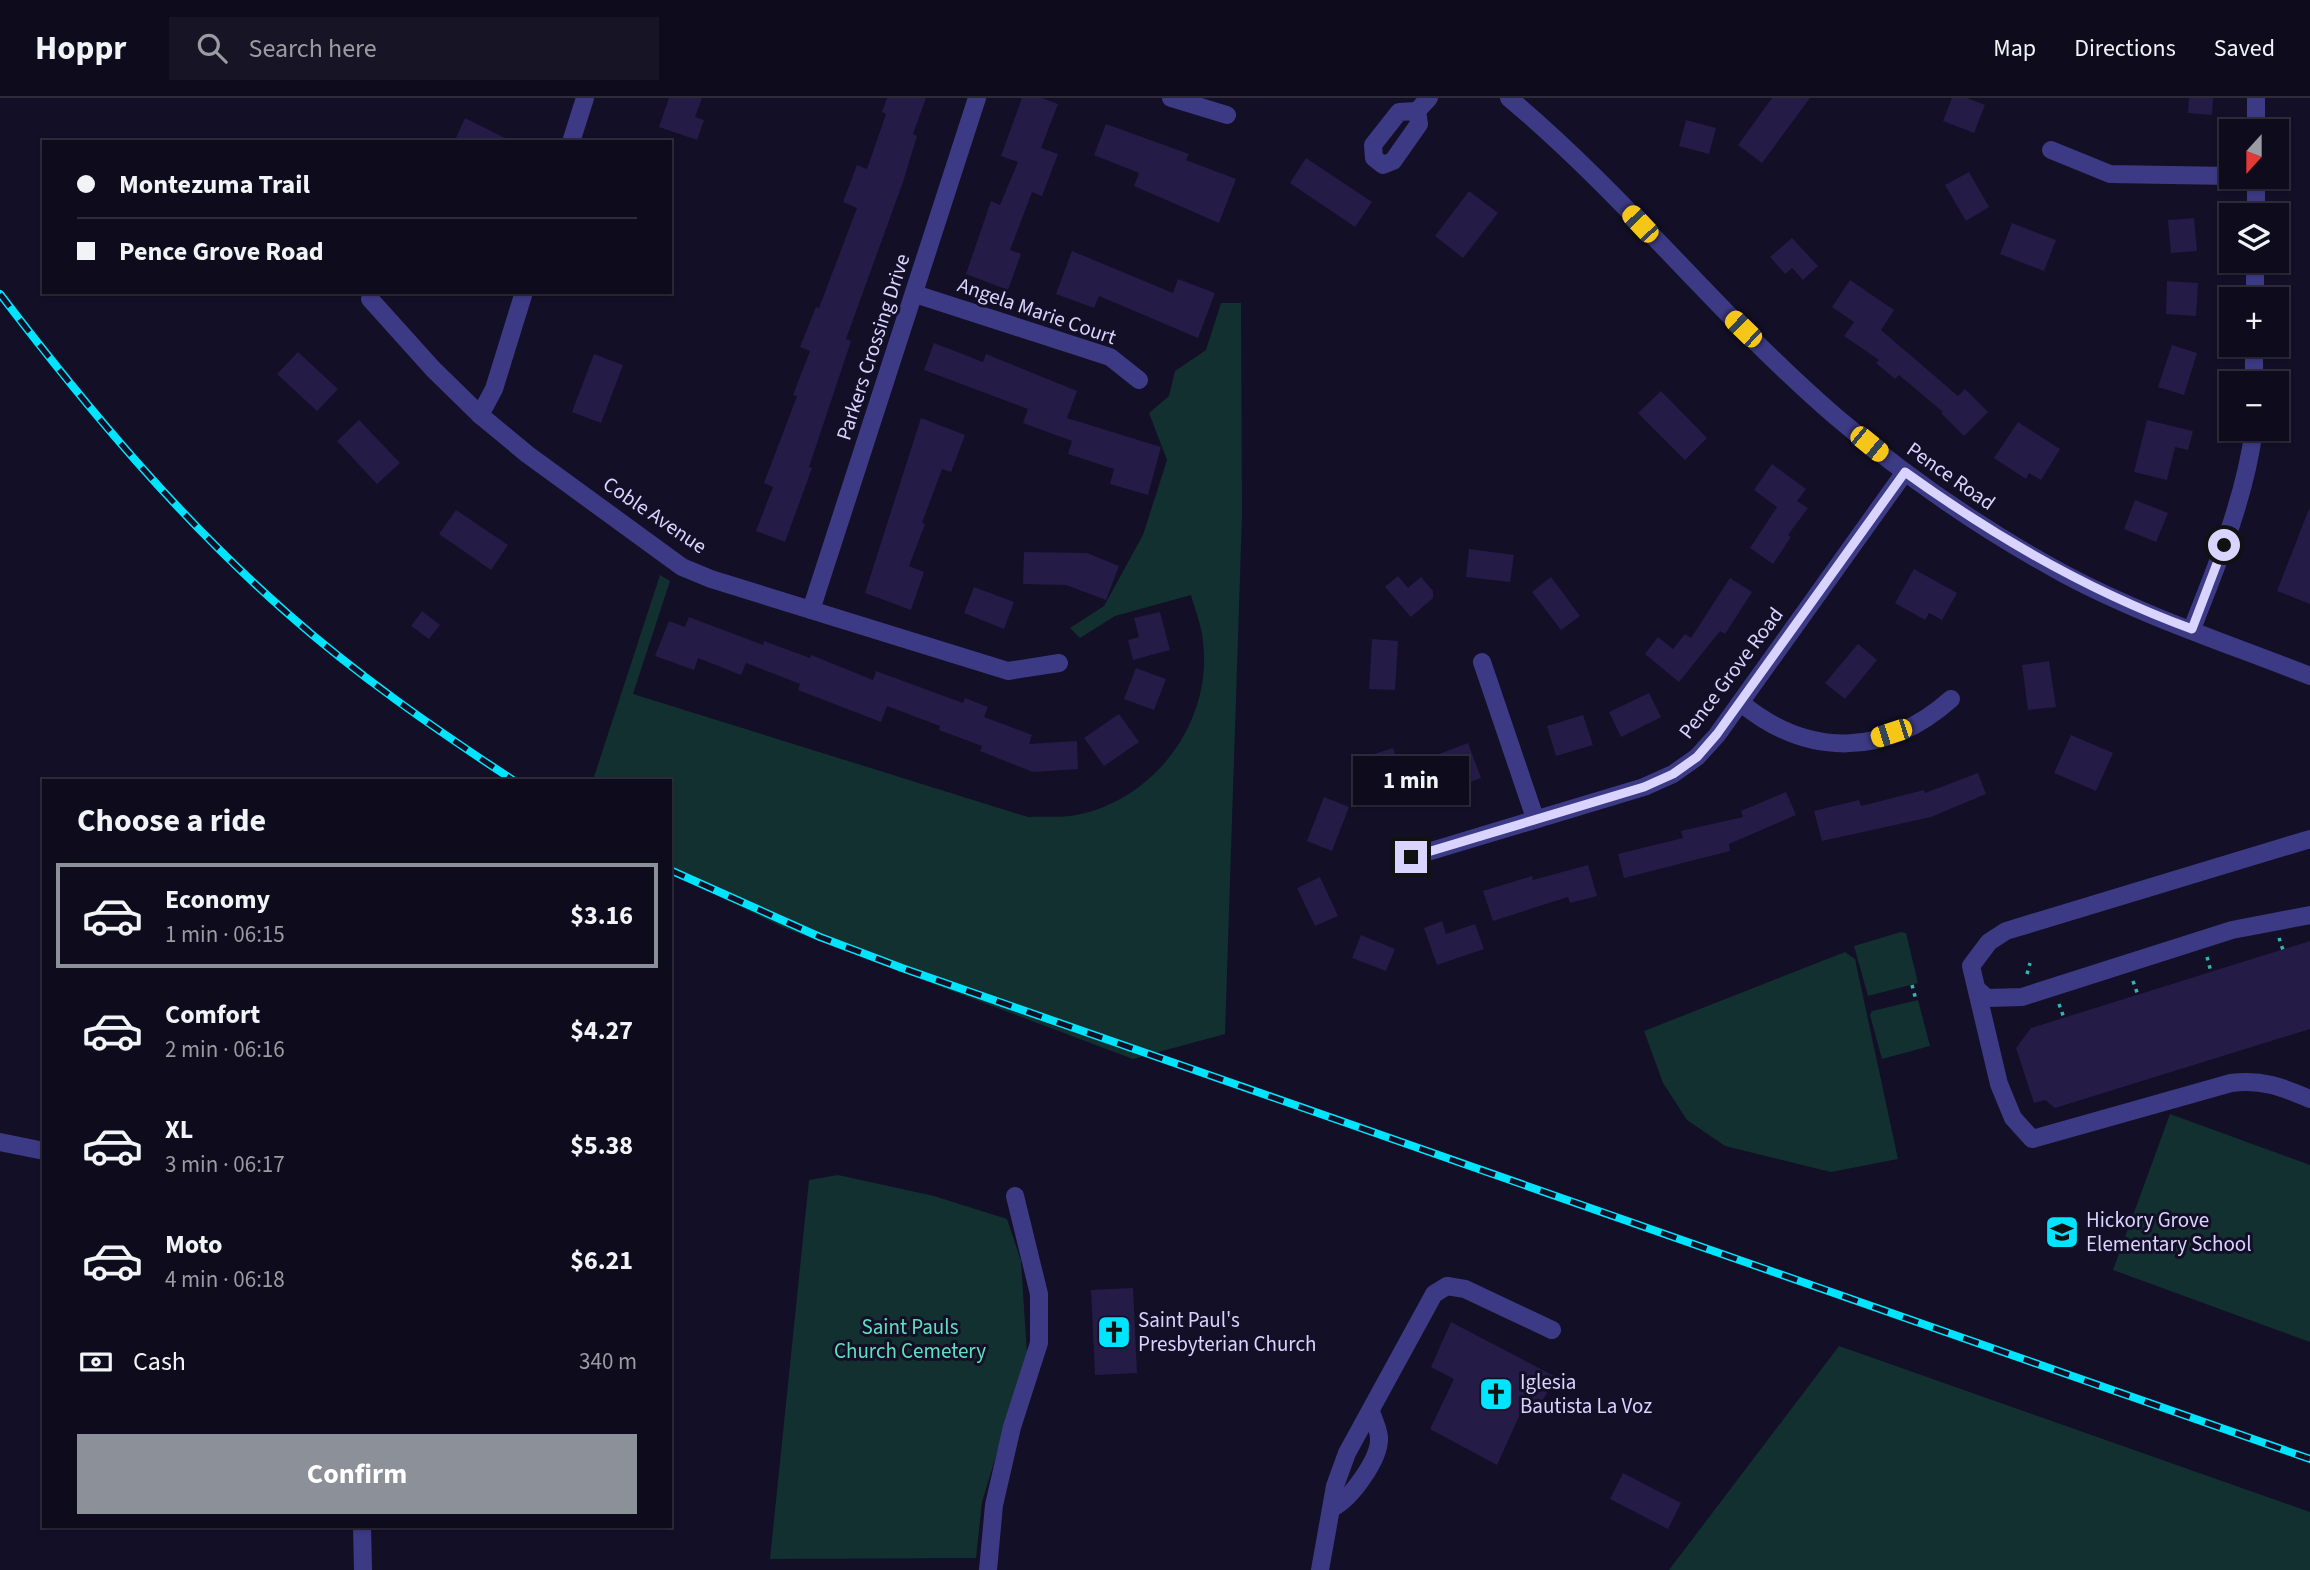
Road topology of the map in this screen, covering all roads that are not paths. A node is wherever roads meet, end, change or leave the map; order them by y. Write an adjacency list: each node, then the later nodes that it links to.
1 (585, 98): 8 (street)
2 (976, 98): 12 (street, Parkers Crossing Drive)
3 (1171, 98): 6 (street)
4 (1509, 98): 17 (street, Pence Road)
5 (2256, 98): 7 (street)
6 (1227, 115)
7 (2256, 119)
8 (572, 140)
9 (2052, 150): 10 (street)
10 (2219, 176)
11 (523, 294): 15 (street)
12 (915, 294): 14 (street, Angela Marie Court); 18 (street, Parkers Crossing Drive)
13 (370, 299): 15 (street, Coble Avenue)
14 (1139, 380)
15 (480, 415): 18 (street, Coble Avenue)
16 (2253, 441): 19 (street)
17 (1905, 472): 19 (street, Pence Road); 24 (street, Pence Grove Road)
18 (811, 610): 21 (street, Coble Avenue)
19 (2192, 629): 22 (street, Pence Road)
20 (1482, 662): 25 (street)
21 (1059, 663)
22 (2310, 676)
23 (1951, 699): 24 (street)
24 (1741, 703): 25 (street, Pence Grove Road)
25 (1535, 818): 27 (street, Pence Grove Road)
26 (2310, 839): 29 (street)
27 (1411, 857)
28 (2310, 915): 29 (street)
29 (1979, 991): 30 (street)
30 (2310, 1099)
31 (0, 1142): 32 (street)
32 (42, 1151)
33 (1015, 1196): 39 (street)
34 (1552, 1330): 35 (street)
35 (1371, 1411): 36 (street); 36 (street)
36 (1334, 1507): 40 (street)
37 (362, 1528): 38 (street)
38 (363, 1570)
39 (988, 1570)
40 (1320, 1570)

